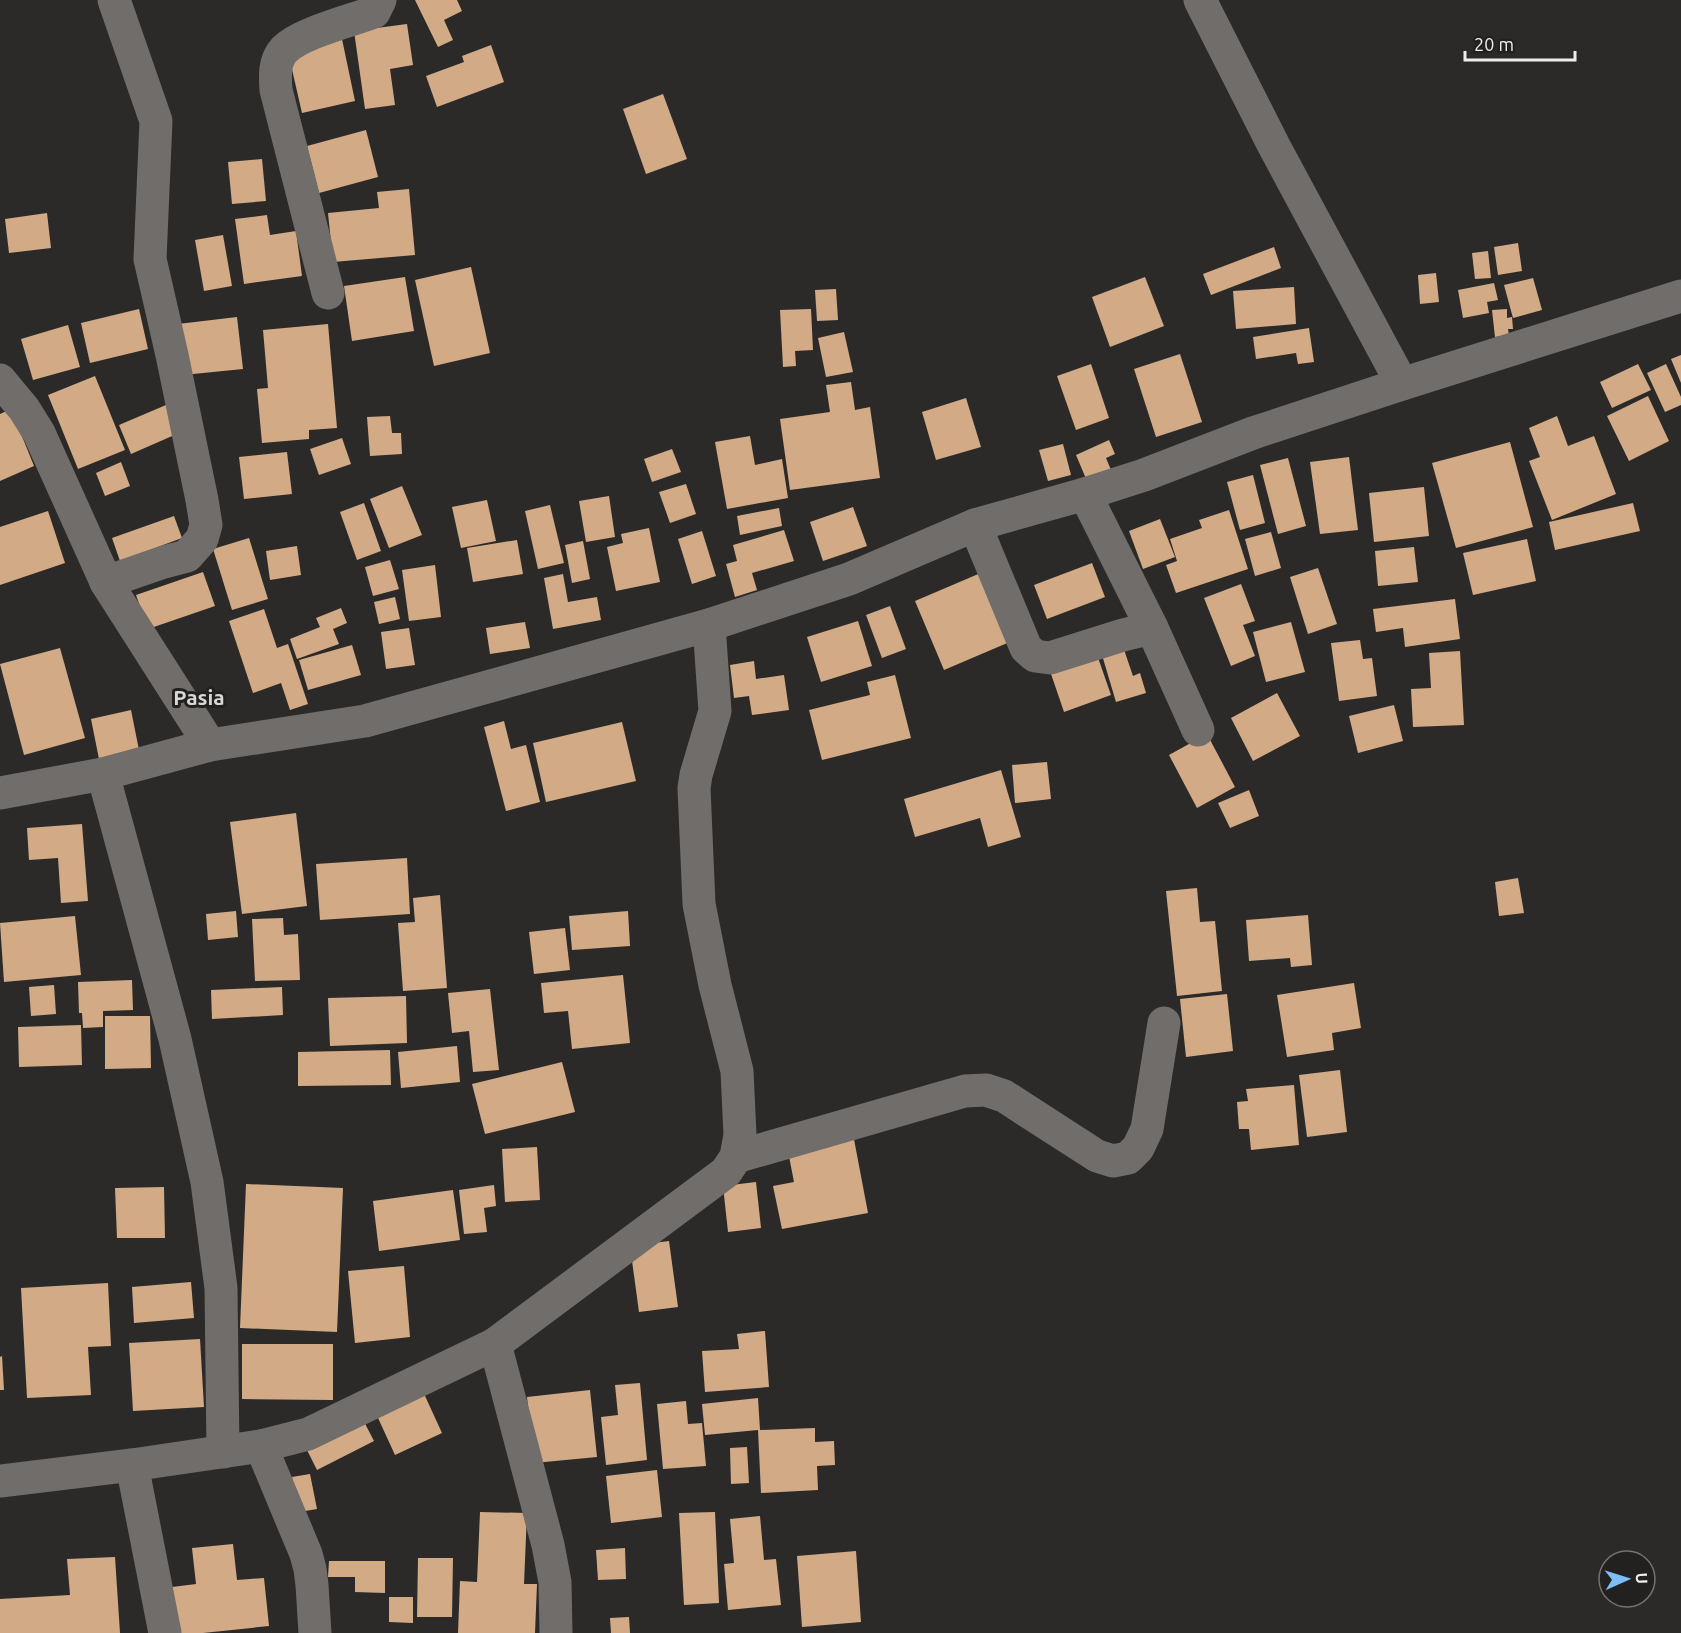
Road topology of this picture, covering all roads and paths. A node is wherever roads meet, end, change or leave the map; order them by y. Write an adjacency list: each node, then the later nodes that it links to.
1 (114, 0): 10 (street)
2 (380, 0): 4 (street)
3 (1200, 0): 7 (street)
4 (328, 293)
5 (1681, 296): 7 (street)
6 (0, 380): 10 (street)
7 (1402, 384): 8 (street)
8 (1085, 494): 9 (street); 12 (street)
9 (975, 525): 11 (street); 12 (street)
10 (106, 582): 14 (street)
11 (709, 625): 14 (street); 18 (street)
12 (1152, 628): 13 (street)
13 (1198, 730)
14 (210, 746): 15 (street)
15 (104, 774): 16 (street); 21 (street)
16 (0, 793)
17 (1164, 1023): 18 (street)
18 (736, 1157): 19 (street)
19 (495, 1344): 20 (street); 26 (street)
20 (261, 1446): 21 (street); 25 (street)
21 (223, 1452): 22 (street)
22 (132, 1465): 23 (street); 24 (street)
23 (0, 1480)
24 (165, 1633)
25 (315, 1633)
26 (556, 1633)

